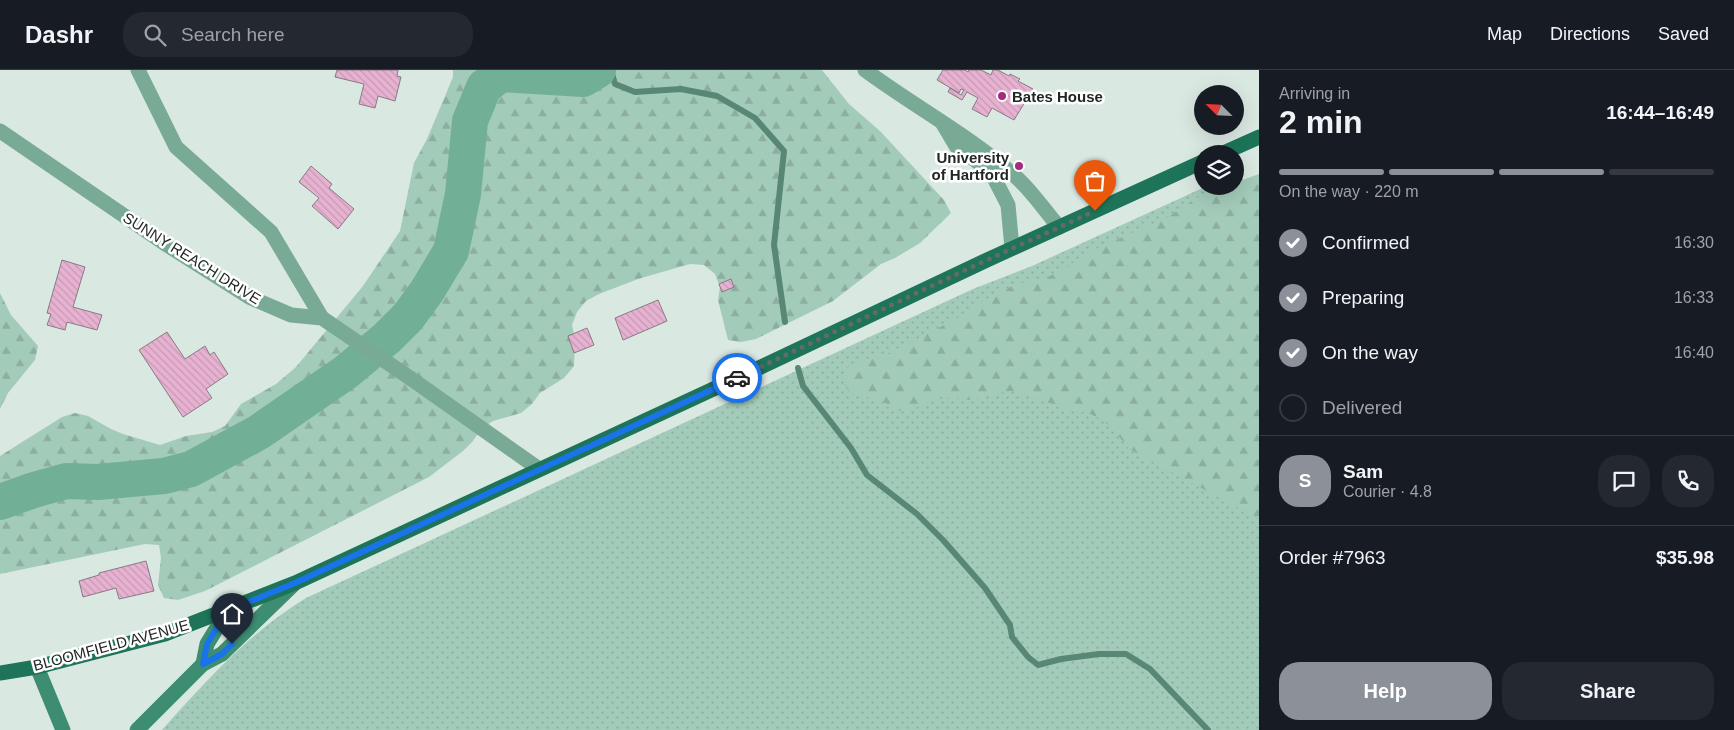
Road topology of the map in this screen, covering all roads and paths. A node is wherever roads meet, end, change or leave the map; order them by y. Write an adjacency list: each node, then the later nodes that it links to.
1 (138, 70): 11 (street)
2 (866, 70): 3 (street)
3 (886, 76): 4 (street)
4 (942, 123): 9 (street); 10 (street)
5 (0, 131): 11 (street, SUNNY REACH DRIVE)
6 (1259, 136): 7 (main road)
7 (1240, 145)
8 (1194, 166): 9 (main road, BLOOMFIELD AVENUE)
9 (1059, 227): 10 (main road, BLOOMFIELD AVENUE)
10 (1012, 248): 12 (main road, BLOOMFIELD AVENUE)
11 (322, 318): 12 (street, SUNNY REACH DRIVE)
12 (538, 470): 13 (main road, BLOOMFIELD AVENUE)
13 (295, 583): 14 (main road, BLOOMFIELD AVENUE); 15 (main road)
14 (236, 607): 15 (main road); 16 (main road, BLOOMFIELD AVENUE)
15 (203, 664): 19 (main road)
16 (37, 667): 17 (main road, BLOOMFIELD AVENUE); 18 (main road)
17 (0, 673)
18 (63, 730)
19 (137, 730)

